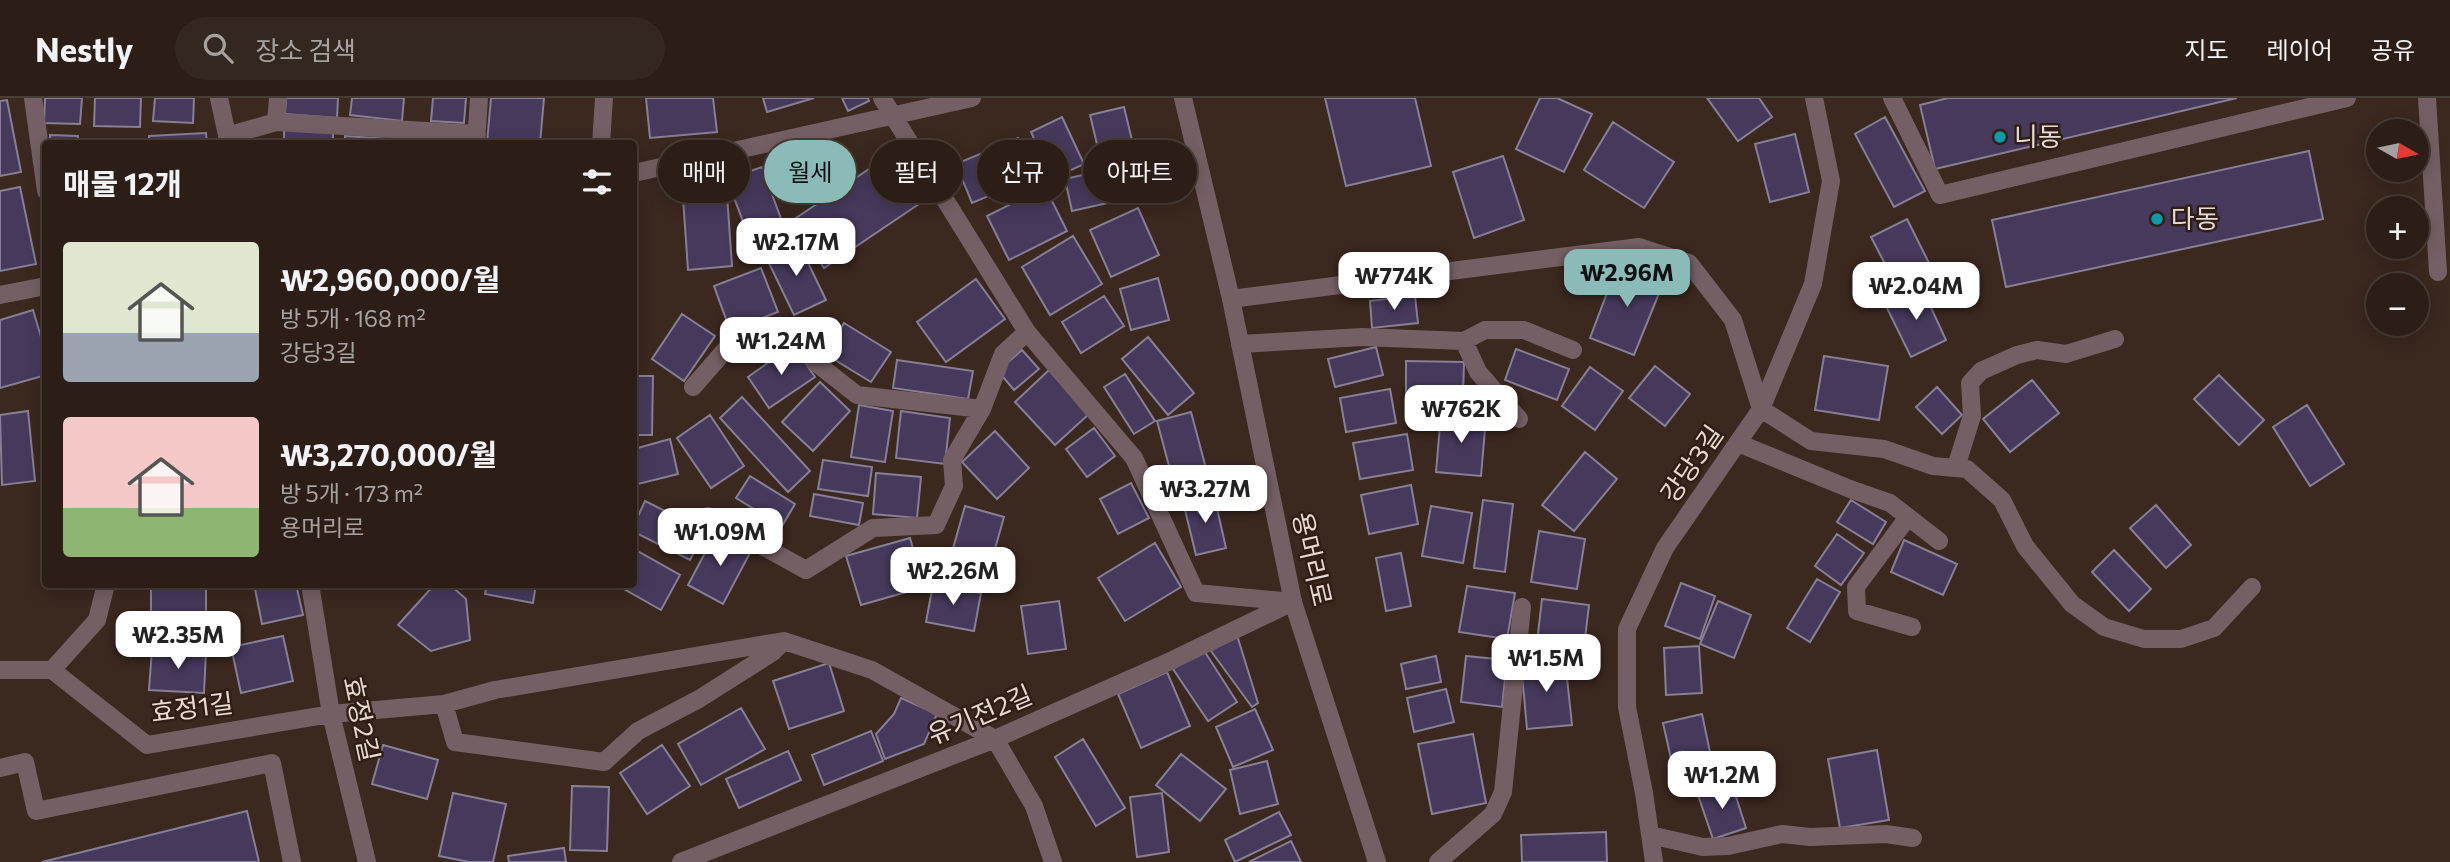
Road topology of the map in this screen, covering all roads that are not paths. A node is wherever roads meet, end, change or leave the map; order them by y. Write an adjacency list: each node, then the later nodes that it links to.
1 (33, 98): 18 (street)
2 (219, 98): 16 (street)
3 (278, 98): 14 (street)
4 (479, 98): 15 (street)
5 (604, 98): 17 (street)
6 (883, 98): 13 (street)
7 (972, 98): 13 (street)
8 (1183, 98): 23 (street, 용머리로)
9 (1814, 98): 31 (street, 강당3길)
10 (1892, 98): 11 (street)
11 (2347, 98)
12 (2427, 98): 20 (street)
13 (892, 116): 19 (street); 24 (street)
14 (276, 122): 15 (street); 16 (street)
15 (476, 139)
16 (228, 140)
17 (601, 140)
18 (42, 162)
19 (637, 172)
20 (2438, 272)
21 (42, 287): 22 (street)
22 (0, 295)
23 (1231, 299): 27 (street, 용머리로); 31 (street)
24 (1027, 332): 30 (street); 41 (street)
25 (2115, 339): 34 (street)
26 (1464, 341): 27 (street); 28 (street); 32 (street)
27 (1240, 344): 41 (street, 용머리로)
28 (1573, 350)
29 (693, 387): 30 (street)
30 (982, 409): 35 (street)
31 (1761, 409): 33 (street, 강당3길); 34 (street)
32 (1520, 419)
33 (1738, 443): 36 (street); 51 (street, 강당3길)
34 (1956, 467): 38 (street)
35 (708, 516)
36 (1908, 517): 37 (street); 43 (street)
37 (1939, 541)
38 (2252, 587)
39 (105, 588): 46 (street)
40 (311, 588): 48 (street, 효정2길)
41 (1293, 602): 49 (street, 유기전2길); 57 (street, 용머리로)
42 (1522, 607): 58 (street)
43 (1912, 627)
44 (784, 641): 47 (street, 효정1길); 47 (street); 49 (street)
45 (0, 670): 46 (street)
46 (52, 670): 48 (street, 효정1길)
47 (444, 704): 48 (street, 효정1길)
48 (331, 713): 54 (street, 효정2길)
49 (995, 739): 55 (street, 유기전2길); 56 (street)
50 (0, 768): 53 (street)
51 (1650, 835): 52 (street); 59 (street, 강당3길)
52 (1913, 838)
53 (292, 862)
54 (367, 862)
55 (681, 862)
56 (1053, 862)
57 (1377, 862)
58 (1438, 862)
59 (1654, 862)

